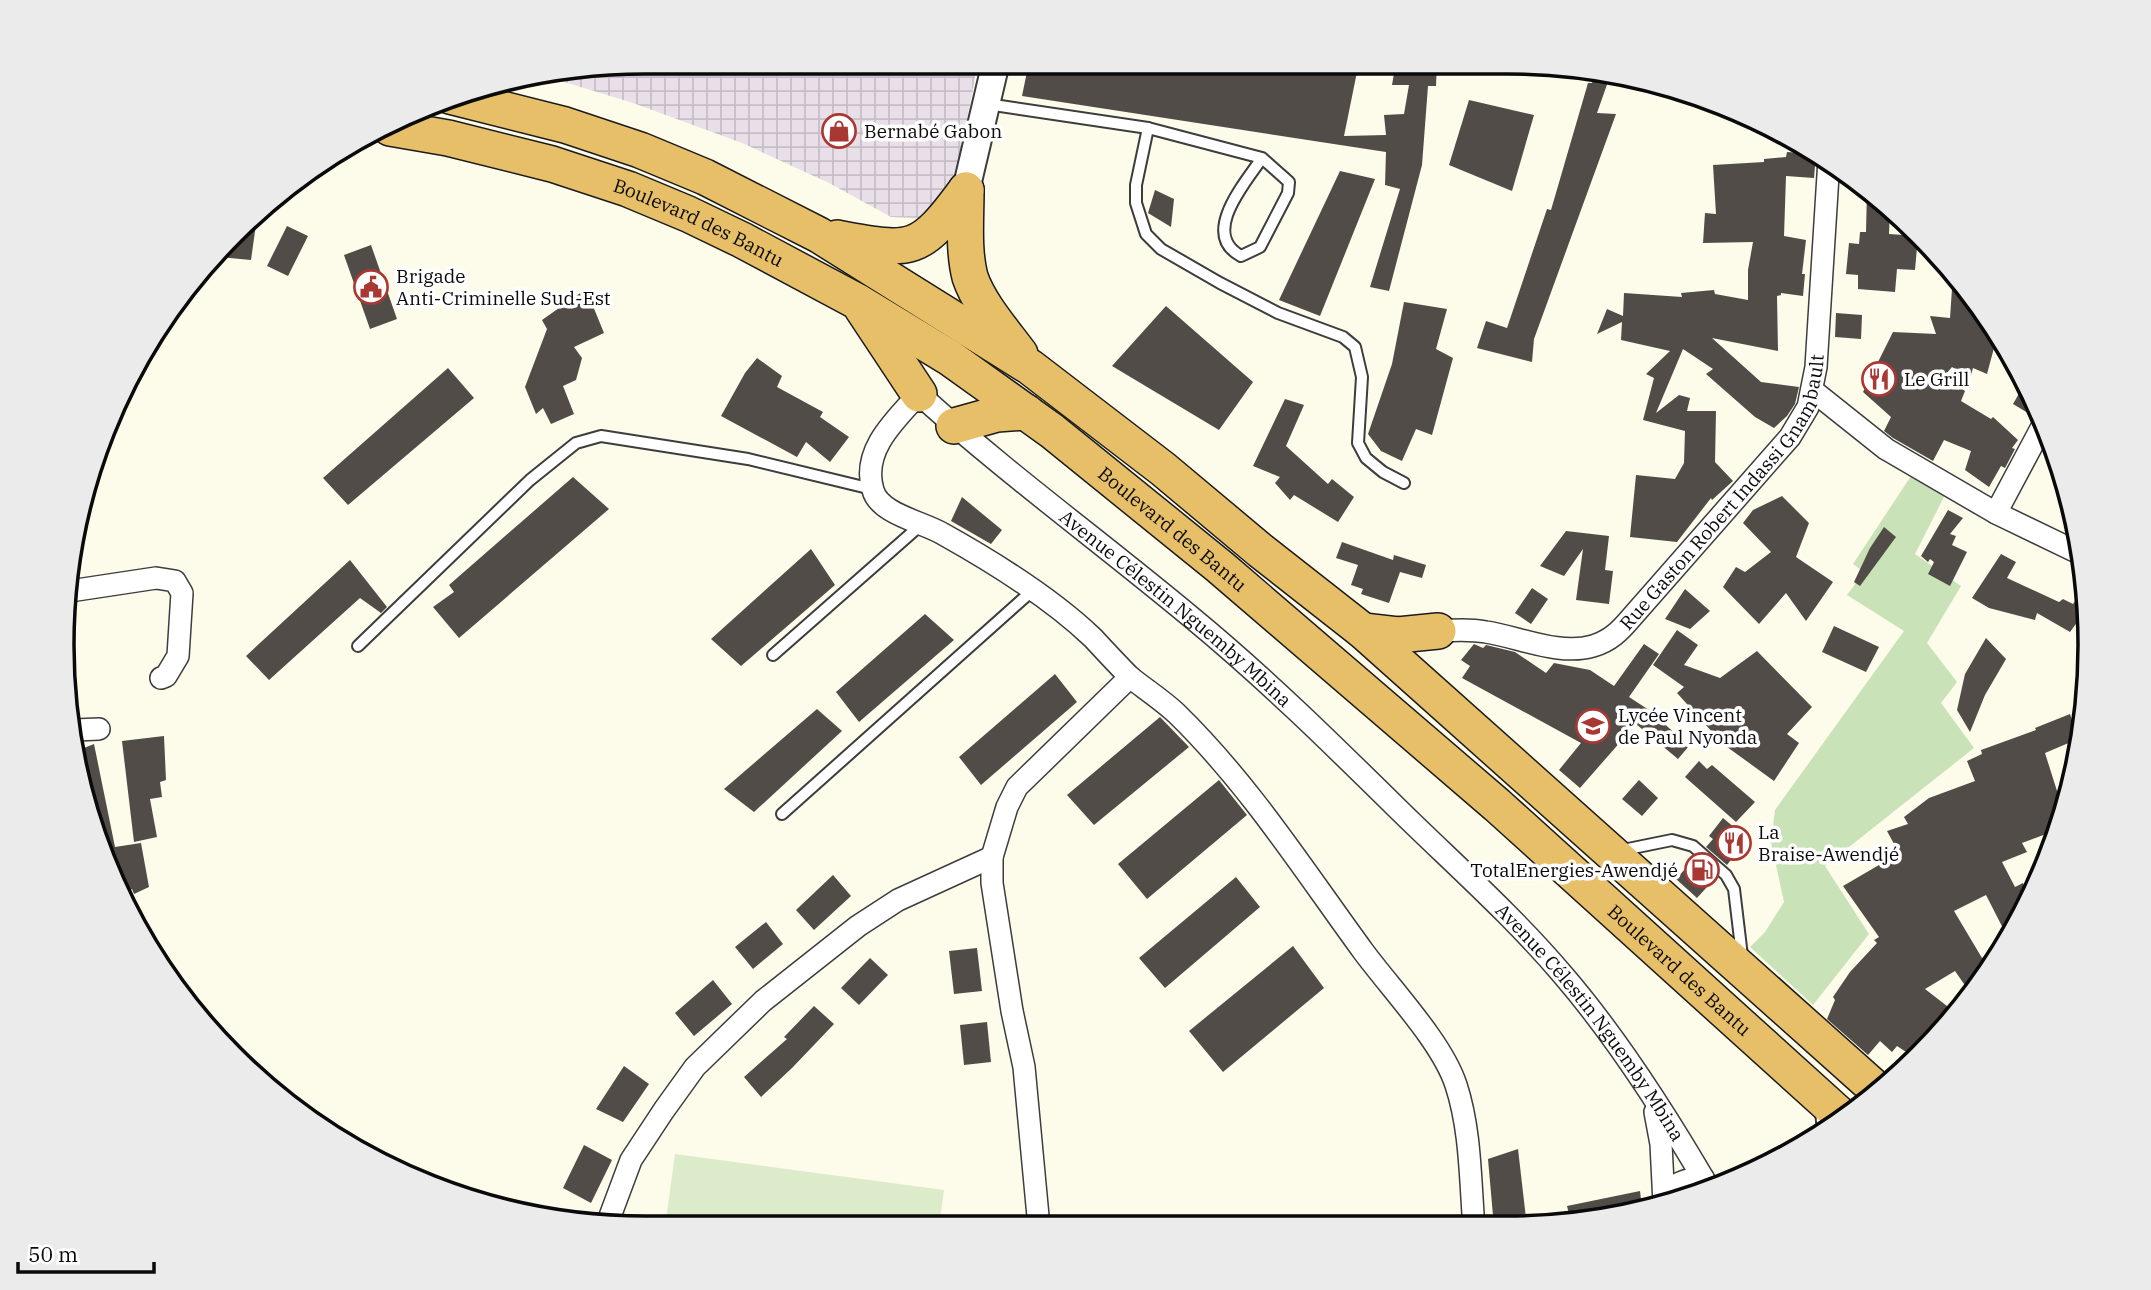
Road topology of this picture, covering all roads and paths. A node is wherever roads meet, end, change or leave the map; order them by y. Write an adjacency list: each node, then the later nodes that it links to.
1 (994, 74): 3 (street)
2 (470, 101): 9 (highway, Boulevard des Bantu)
3 (988, 104): 4 (lane); 8 (street)
4 (1148, 128): 6 (lane); 17 (lane)
5 (398, 129): 10 (highway, Boulevard des Bantu)
6 (1262, 158): 6 (lane)
7 (1828, 173): 12 (street, Rue Gaston Robert Indassi Gnambault)
8 (966, 190): 9 (highway); 11 (highway)
9 (818, 235): 11 (highway, Boulevard des Bantu)
10 (858, 302): 13 (highway); 14 (highway, Boulevard des Bantu)
11 (1030, 367): 24 (highway, Boulevard des Bantu)
12 (1812, 390): 19 (street); 25 (street, Rue Gaston Robert Indassi Gnambault)
13 (919, 394): 15 (street, Avenue Célestin Nguemby Mbina); 18 (street)
14 (1026, 412): 15 (highway); 39 (highway, Boulevard des Bantu)
15 (954, 426): 38 (street, Avenue Célestin Nguemby Mbina)
16 (2037, 435): 19 (street)
17 (1404, 483)
18 (872, 489): 20 (street); 26 (lane)
19 (1996, 513): 21 (street)
20 (923, 523): 22 (street); 27 (lane)
21 (2069, 548)
22 (1033, 590): 28 (street); 33 (lane)
23 (76, 591): 29 (street)
24 (1363, 631): 25 (highway); 30 (highway, Boulevard des Bantu)
25 (1438, 631): 30 (highway)
26 (358, 646)
27 (773, 655)
28 (1130, 677): 35 (street); 46 (street)
29 (161, 678)
30 (1418, 682): 34 (highway, Boulevard des Bantu)
31 (99, 729): 32 (street)
32 (80, 730)
33 (782, 814)
34 (1612, 852): 36 (highway, Boulevard des Bantu); 36 (lane)
35 (992, 857): 44 (street); 45 (street)
36 (1744, 973): 37 (highway, Boulevard des Bantu)
37 (1871, 1085)
38 (1653, 1099): 40 (street, Avenue Célestin Nguemby Mbina); 43 (street)
39 (1831, 1107)
40 (1704, 1181)
41 (1699, 1183): 42 (street)
42 (1668, 1193)
43 (1664, 1194)
44 (610, 1215)
45 (1038, 1216)
46 (1473, 1216)

